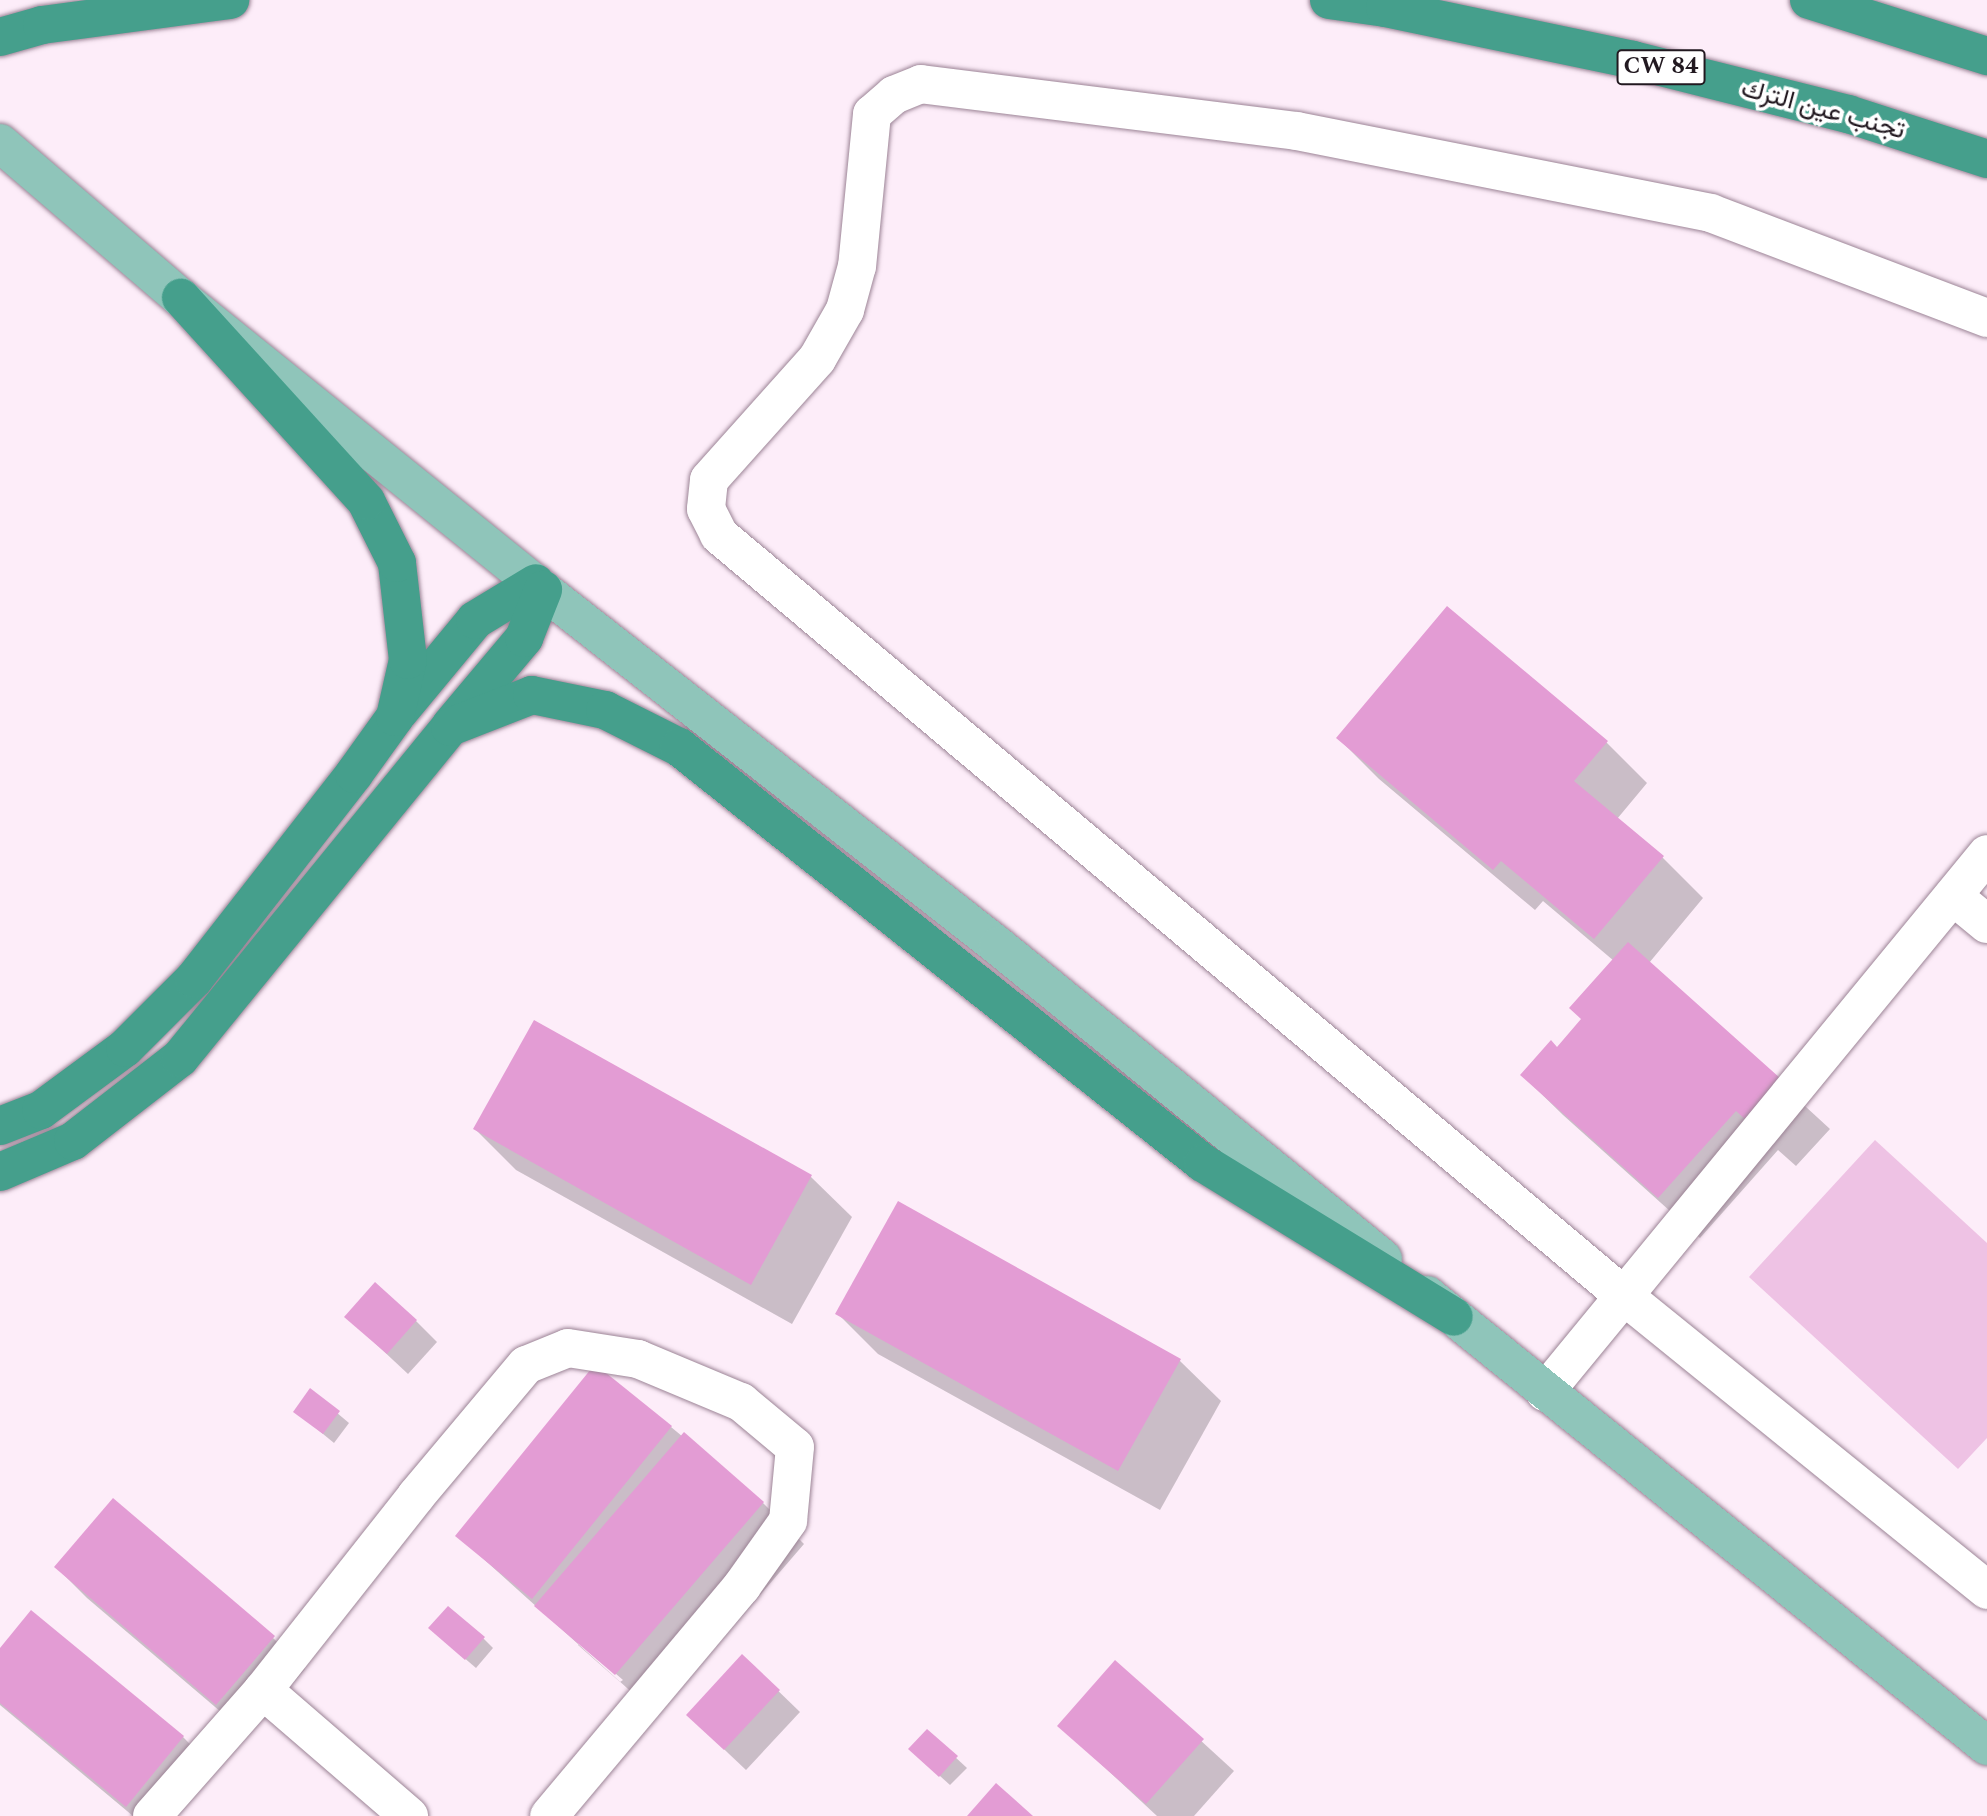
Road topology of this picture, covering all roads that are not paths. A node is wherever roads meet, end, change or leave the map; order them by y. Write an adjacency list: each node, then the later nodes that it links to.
1 (230, 0): 4 (highway)
2 (1329, 0): 7 (highway, تجنب عين الترك / CW 84)
3 (1809, 0): 5 (highway)
4 (0, 37)
5 (1987, 56)
6 (0, 143): 8 (main road)
7 (1987, 159)
8 (181, 298): 10 (main road); 11 (highway)
9 (1987, 318): 18 (street)
10 (539, 586): 11 (highway); 12 (highway); 19 (main road)
11 (395, 717): 16 (highway)
12 (450, 727): 17 (highway); 19 (highway)
13 (1987, 854): 14 (street)
14 (1953, 895): 15 (street); 18 (street)
15 (1987, 924)
16 (0, 1126)
17 (0, 1171)
18 (1624, 1296): 20 (street); 21 (street)
19 (1454, 1317): 20 (main road)
20 (1545, 1392): 23 (main road)
21 (1987, 1590)
22 (263, 1690): 24 (street); 25 (street); 26 (street)
23 (1987, 1746)
24 (152, 1816)
25 (408, 1816)
26 (549, 1816)

